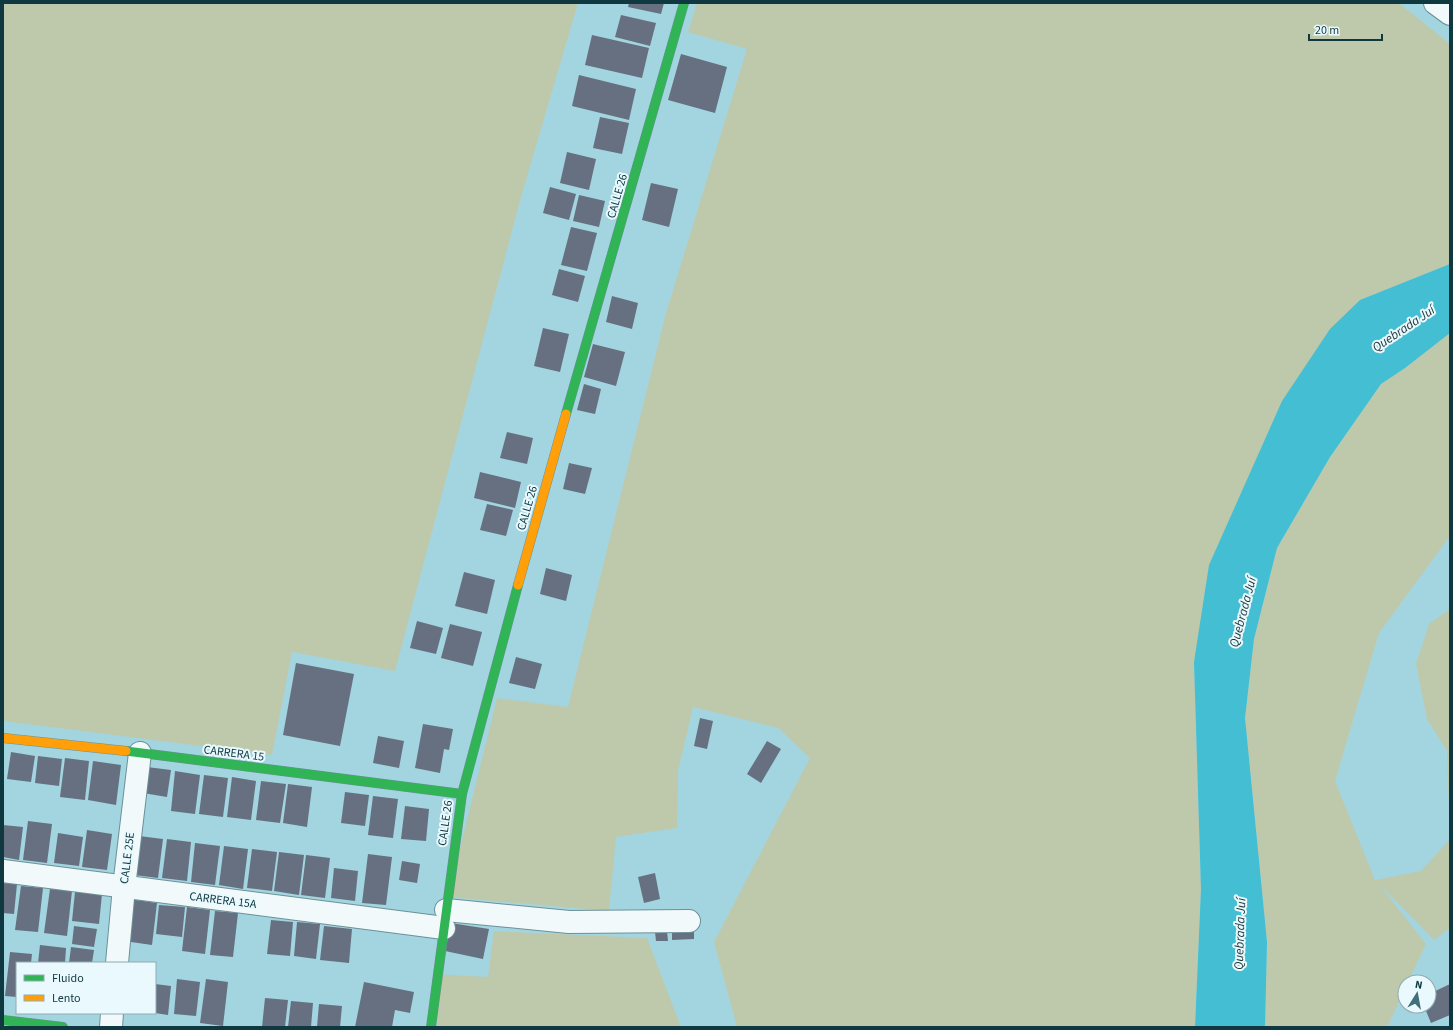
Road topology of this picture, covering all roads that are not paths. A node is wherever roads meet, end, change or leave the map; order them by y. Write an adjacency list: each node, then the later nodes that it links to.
1 (684, 3): 6 (street, CALLE 26)
2 (1435, 3): 3 (street)
3 (1450, 14)
4 (3, 738): 5 (street, CARRERA 15)
5 (140, 753): 6 (street, CARRERA 15); 8 (street, CALLE 25E)
6 (462, 794): 9 (street, CALLE 26)
7 (3, 871): 8 (street, CARRERA 15A)
8 (124, 887): 9 (street, CARRERA 15A); 11 (street, CALLE 25E)
9 (445, 919): 10 (street, CARRERA 15A); 16 (street, CALLE 26)
10 (689, 921)
11 (117, 962)
12 (112, 1014): 15 (street)
13 (3, 1020): 14 (street)
14 (63, 1027)
15 (111, 1027)
16 (431, 1027)

